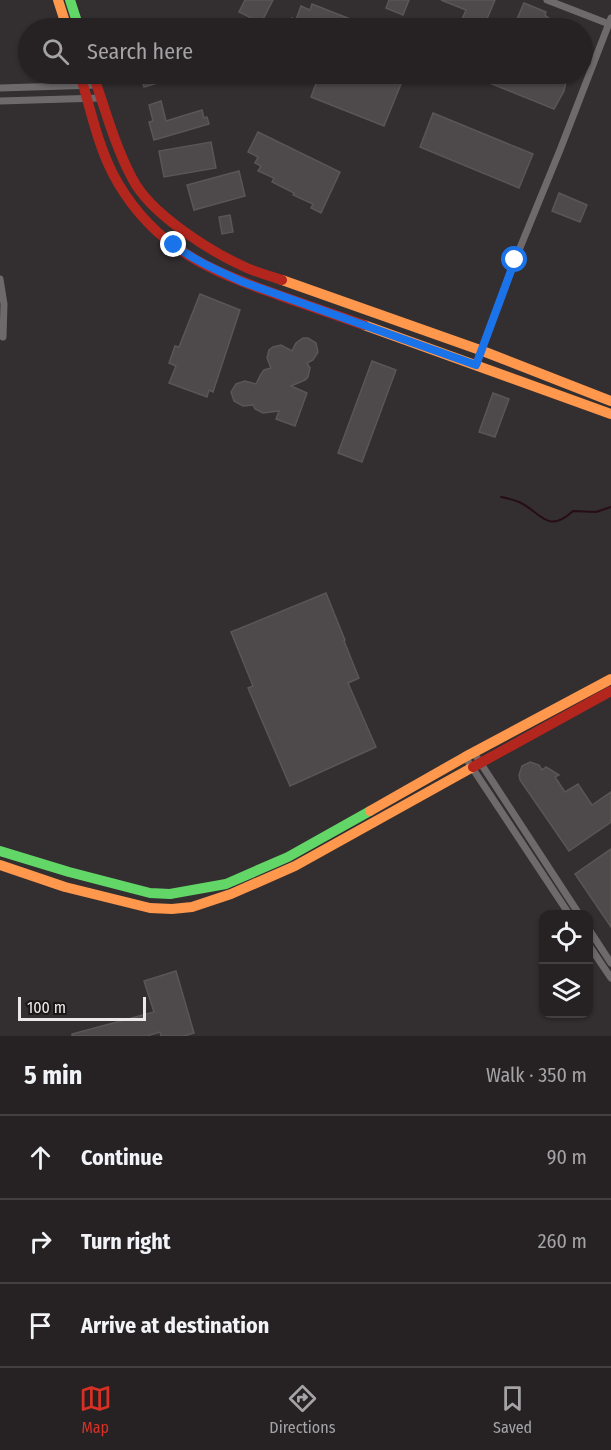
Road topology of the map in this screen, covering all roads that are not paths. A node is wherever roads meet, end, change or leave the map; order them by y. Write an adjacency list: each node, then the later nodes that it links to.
1 (58, 0): 4 (street)
2 (70, 0): 5 (street)
3 (547, 0): 6 (street)
4 (64, 18)
5 (76, 18)
6 (610, 21): 7 (street)
7 (593, 64)
8 (585, 84): 17 (street)
9 (97, 85): 10 (street); 13 (street)
10 (84, 86): 11 (street); 12 (street)
11 (0, 88)
12 (87, 99): 13 (street); 14 (street); 18 (street)
13 (101, 99): 17 (street)
14 (0, 101)
15 (0, 279): 16 (street)
16 (3, 337)
17 (480, 350): 18 (street); 19 (street)
18 (476, 365): 20 (street)
19 (611, 401)
20 (611, 414)
21 (611, 679): 23 (street)
22 (611, 691): 24 (street)
23 (470, 755): 24 (street); 28 (street)
24 (476, 766): 25 (street); 26 (street); 28 (street)
25 (520, 823): 26 (street); 31 (street)
26 (512, 828): 30 (street)
27 (0, 851): 28 (street)
28 (305, 854): 29 (street)
29 (0, 865)
30 (566, 910)
31 (576, 910)
32 (593, 936): 34 (street)
33 (593, 951): 35 (street)
34 (611, 963)
35 (611, 978)

